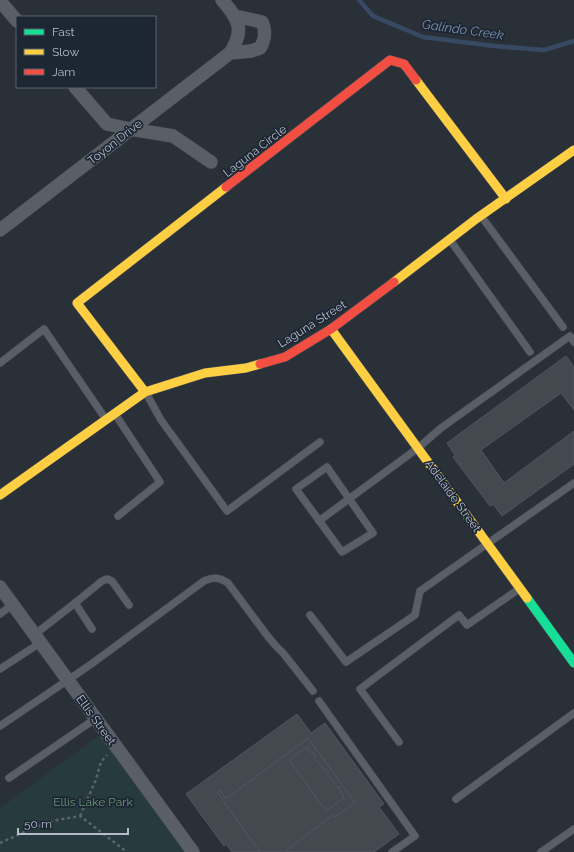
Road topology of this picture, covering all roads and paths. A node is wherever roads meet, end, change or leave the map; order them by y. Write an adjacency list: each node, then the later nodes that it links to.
1 (222, 0): 3 (street, Toyon Drive)
2 (0, 2): 4 (street)
3 (235, 16): 5 (street, Toyon Drive); 5 (street)
4 (16, 20)
5 (230, 53): 7 (street, Toyon Drive)
6 (76, 88): 7 (street)
7 (130, 129): 9 (street); 12 (street, Toyon Drive)
8 (574, 150): 10 (street, Laguna Street)
9 (211, 162)
10 (506, 199): 11 (street, Laguna Street); 19 (street, Laguna Circle)
11 (481, 216): 13 (street, Laguna Street); 14 (lane)
12 (0, 230)
13 (450, 240): 15 (street, Laguna Street); 17 (lane)
14 (563, 327)
15 (331, 329): 19 (street, Laguna Street); 23 (street, Adelaide Street)
16 (574, 342): 23 (lane)
17 (530, 352)
18 (0, 362): 21 (lane)
19 (145, 392): 20 (street, Laguna Street); 22 (lane)
20 (114, 413): 21 (street, Laguna Street); 27 (lane)
21 (106, 419): 25 (street, Laguna Street)
22 (320, 442)
23 (418, 448): 26 (lane); 29 (street, Adelaide Street)
24 (574, 483): 29 (lane)
25 (0, 495)
26 (349, 499): 28 (lane); 28 (lane); 28 (lane)
27 (118, 516)
28 (319, 521)
29 (487, 544): 31 (street, Adelaide Street); 36 (lane)
30 (0, 587): 33 (street, Ellis Street)
31 (520, 589): 39 (street, Adelaide Street); 47 (lane)
32 (75, 603): 34 (lane); 37 (lane); 38 (lane)
33 (12, 604): 35 (lane); 38 (street, Ellis Street)
34 (129, 605)
35 (0, 614)
36 (310, 615)
37 (92, 629)
38 (37, 638): 40 (lane); 41 (street, Ellis Street)
39 (574, 663)
40 (0, 669)
41 (68, 681): 42 (lane); 45 (street, Ellis Street); 46 (lane)
42 (313, 691)
43 (319, 701): 56 (lane)
44 (574, 713): 50 (lane)
45 (95, 719): 48 (street, Ellis Street); 49 (lane)
46 (0, 726)
47 (399, 742)
48 (115, 746): 51 (path); 55 (street, Ellis Street)
49 (9, 778)
50 (456, 799)
51 (80, 816): 53 (path); 54 (path)
52 (574, 829): 57 (lane)
53 (0, 843)
54 (127, 852)
55 (193, 852)
56 (392, 852)
57 (541, 852)

